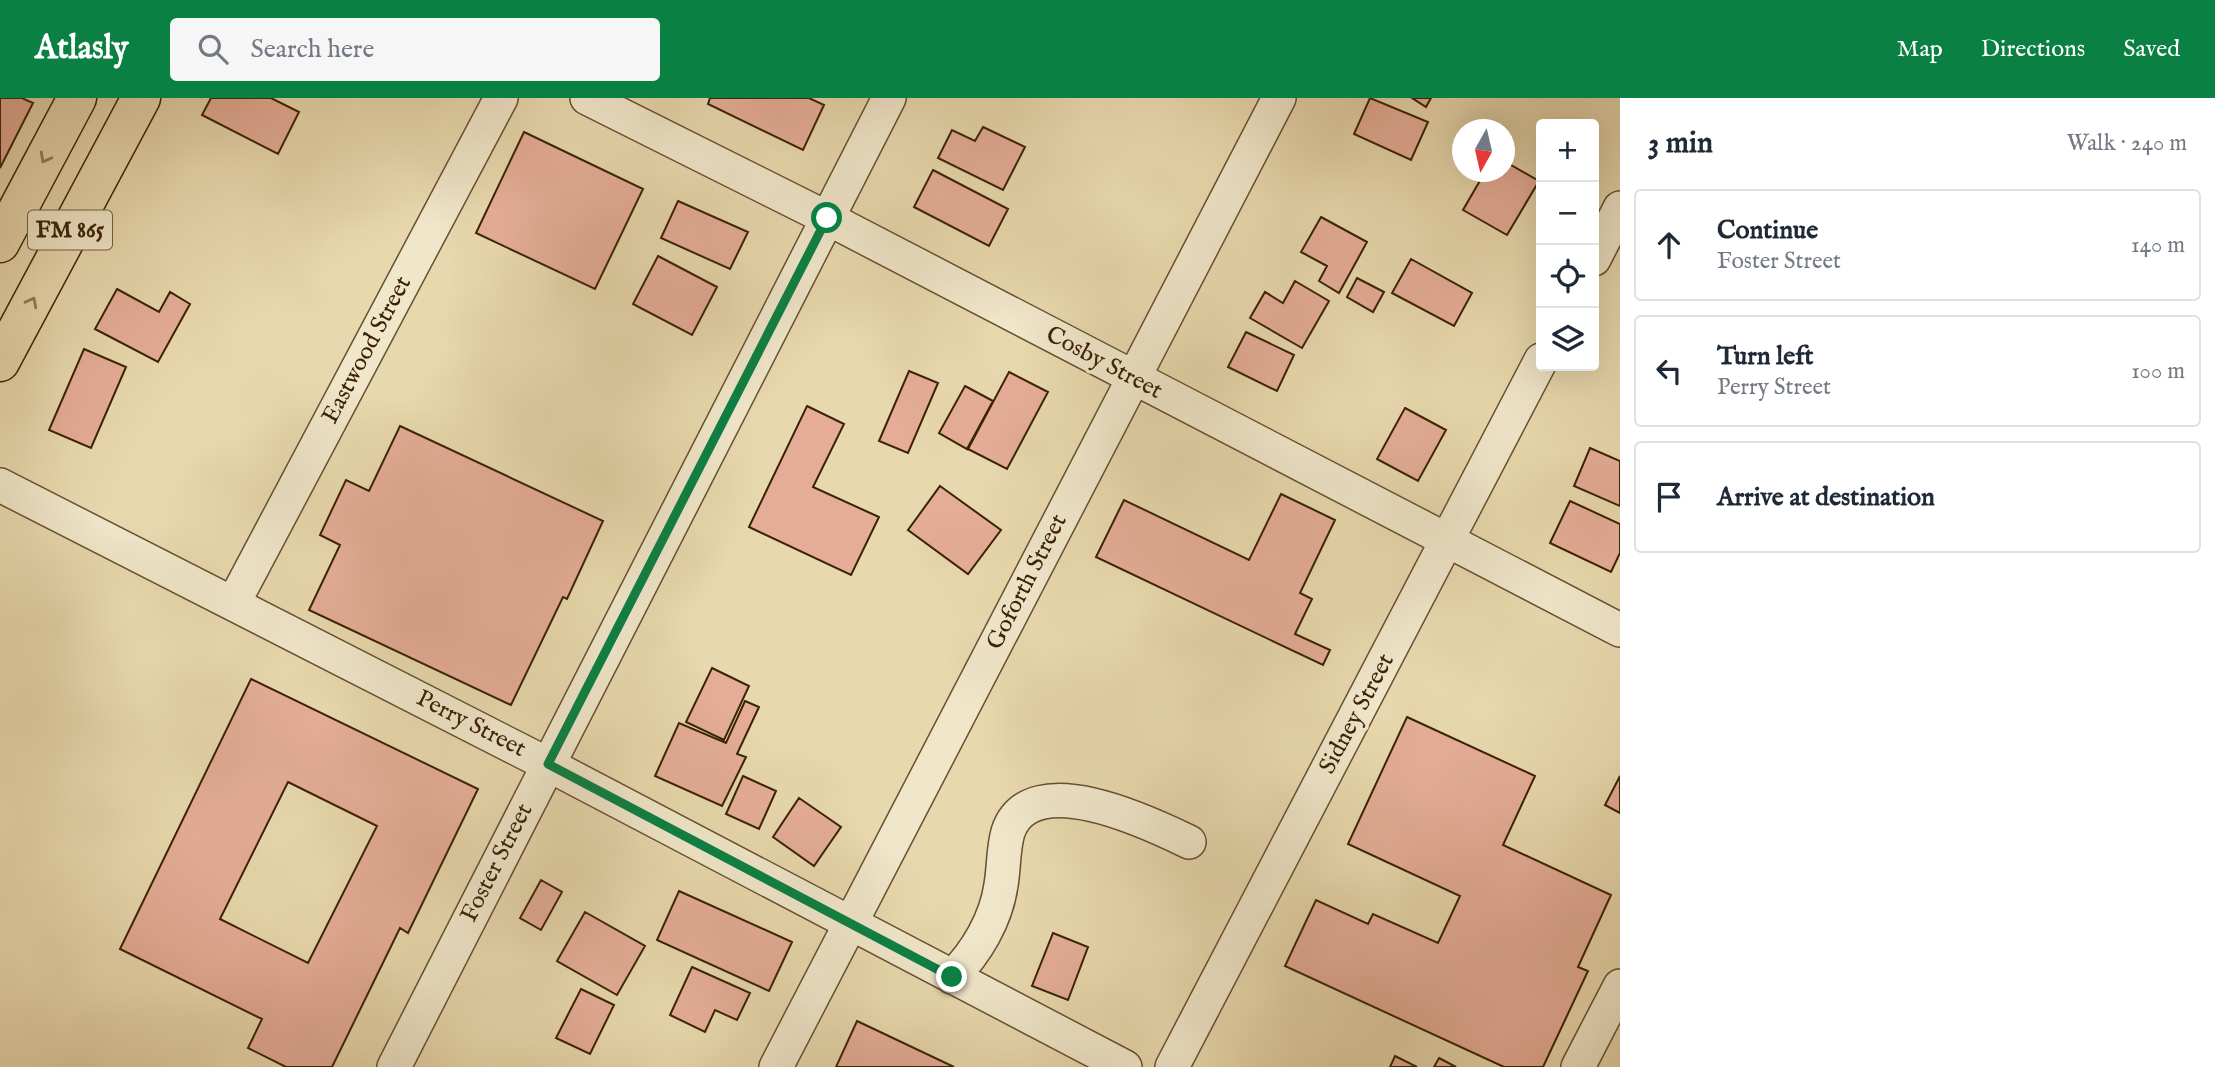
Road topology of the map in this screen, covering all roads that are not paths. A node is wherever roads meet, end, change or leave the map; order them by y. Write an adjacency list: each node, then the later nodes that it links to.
1 (77, 98): 9 (main road, FM 865, one-way to 9)
2 (141, 98): 11 (main road, FM 865, one-way to 2)
3 (501, 98): 16 (street, Eastwood Street)
4 (587, 98): 8 (street, Cosby Street)
5 (889, 98): 8 (street, Foster Street)
6 (1279, 98): 13 (street, Goforth Street)
7 (1620, 208): 10 (street)
8 (827, 218): 13 (street, Cosby Street); 18 (street, Foster Street)
9 (0, 243)
10 (1599, 249)
11 (0, 362)
12 (1536, 370): 15 (street, Sidney Street)
13 (1133, 379): 15 (street, Cosby Street); 20 (street, Goforth Street)
14 (0, 485): 16 (street, Perry Street)
15 (1447, 541): 17 (street, Cosby Street); 26 (street, Sidney Street)
16 (234, 601): 18 (street, Perry Street)
17 (1620, 631)
18 (548, 764): 20 (street, Perry Street); 23 (street, Foster Street)
19 (1189, 842): 21 (street)
20 (850, 925): 21 (street, Perry Street); 24 (street, Goforth Street)
21 (952, 977): 25 (street, Perry Street)
22 (1620, 986): 27 (street)
23 (394, 1067)
24 (776, 1067)
25 (1125, 1067)
26 (1172, 1067)
27 (1578, 1067)

